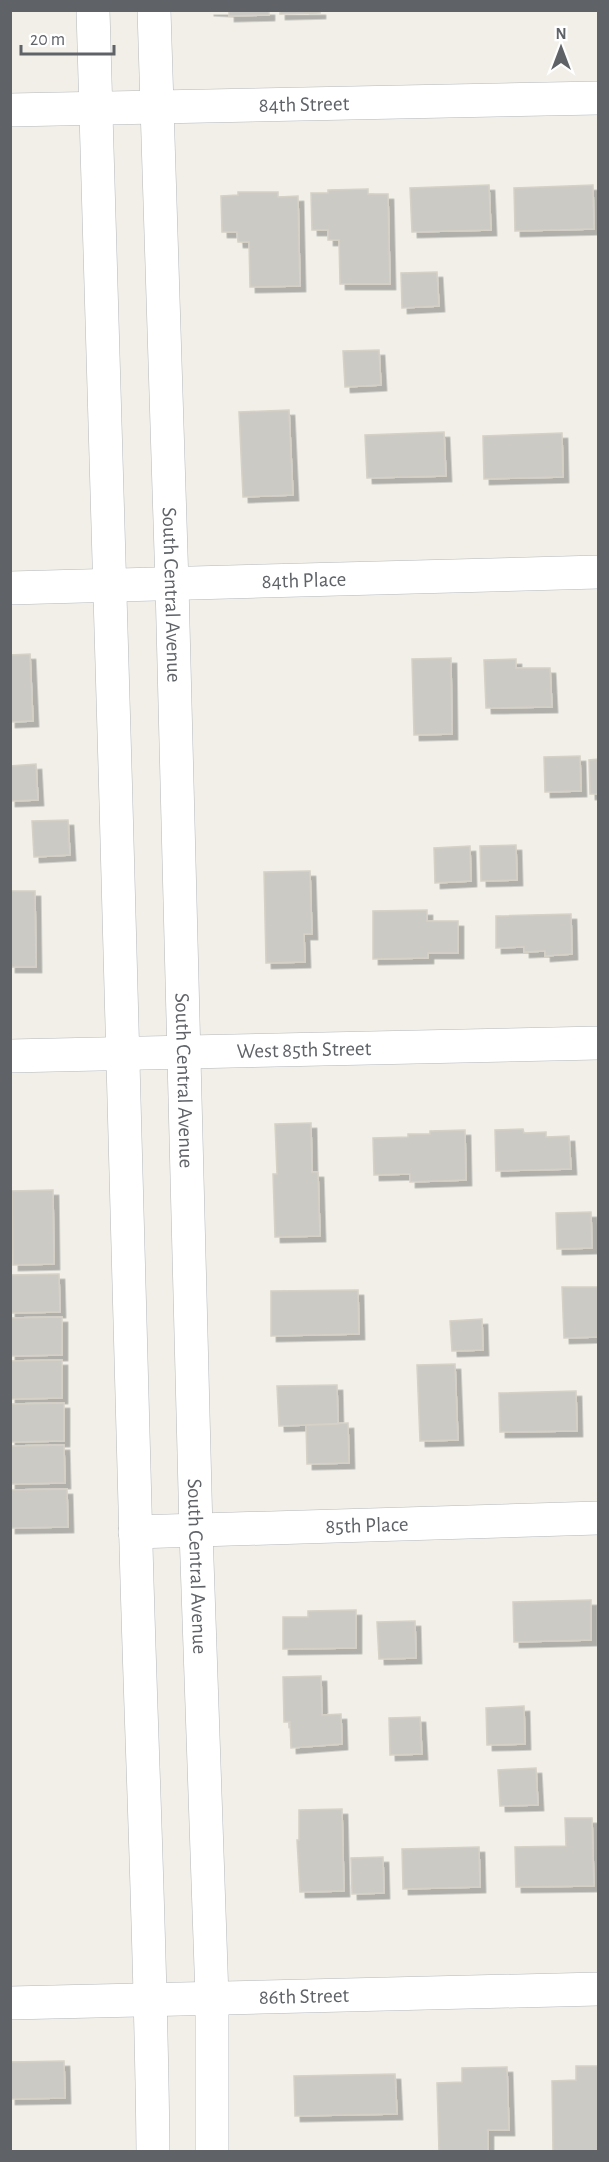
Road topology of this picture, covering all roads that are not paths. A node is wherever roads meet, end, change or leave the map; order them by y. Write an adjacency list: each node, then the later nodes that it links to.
1 (93, 10): 5 (street)
2 (154, 10): 4 (street, South Central Avenue)
3 (598, 98): 4 (street, 84th Street)
4 (157, 106): 5 (street, 84th Street); 8 (street, South Central Avenue)
5 (96, 108): 6 (street, 84th Street); 9 (street)
6 (10, 110)
7 (598, 572): 8 (street, 84th Place)
8 (172, 585): 9 (street, 84th Place); 12 (street, South Central Avenue)
9 (111, 586): 10 (street, 84th Place); 13 (street)
10 (10, 588)
11 (598, 1043): 12 (street, West 85th Street)
12 (184, 1052): 13 (street, West 85th Street); 16 (street, South Central Avenue)
13 (123, 1053): 14 (street, West 85th Street); 17 (street)
14 (10, 1056)
15 (598, 1518): 16 (street, 85th Place)
16 (196, 1531): 17 (street, 85th Place); 19 (street, South Central Avenue)
17 (135, 1532): 20 (street)
18 (598, 1989): 19 (street, 86th Street)
19 (212, 1998): 20 (street, 86th Street); 23 (street, South Central Avenue)
20 (151, 1999): 21 (street, 86th Street); 22 (street)
21 (10, 2003)
22 (153, 2151)
23 (212, 2151)

